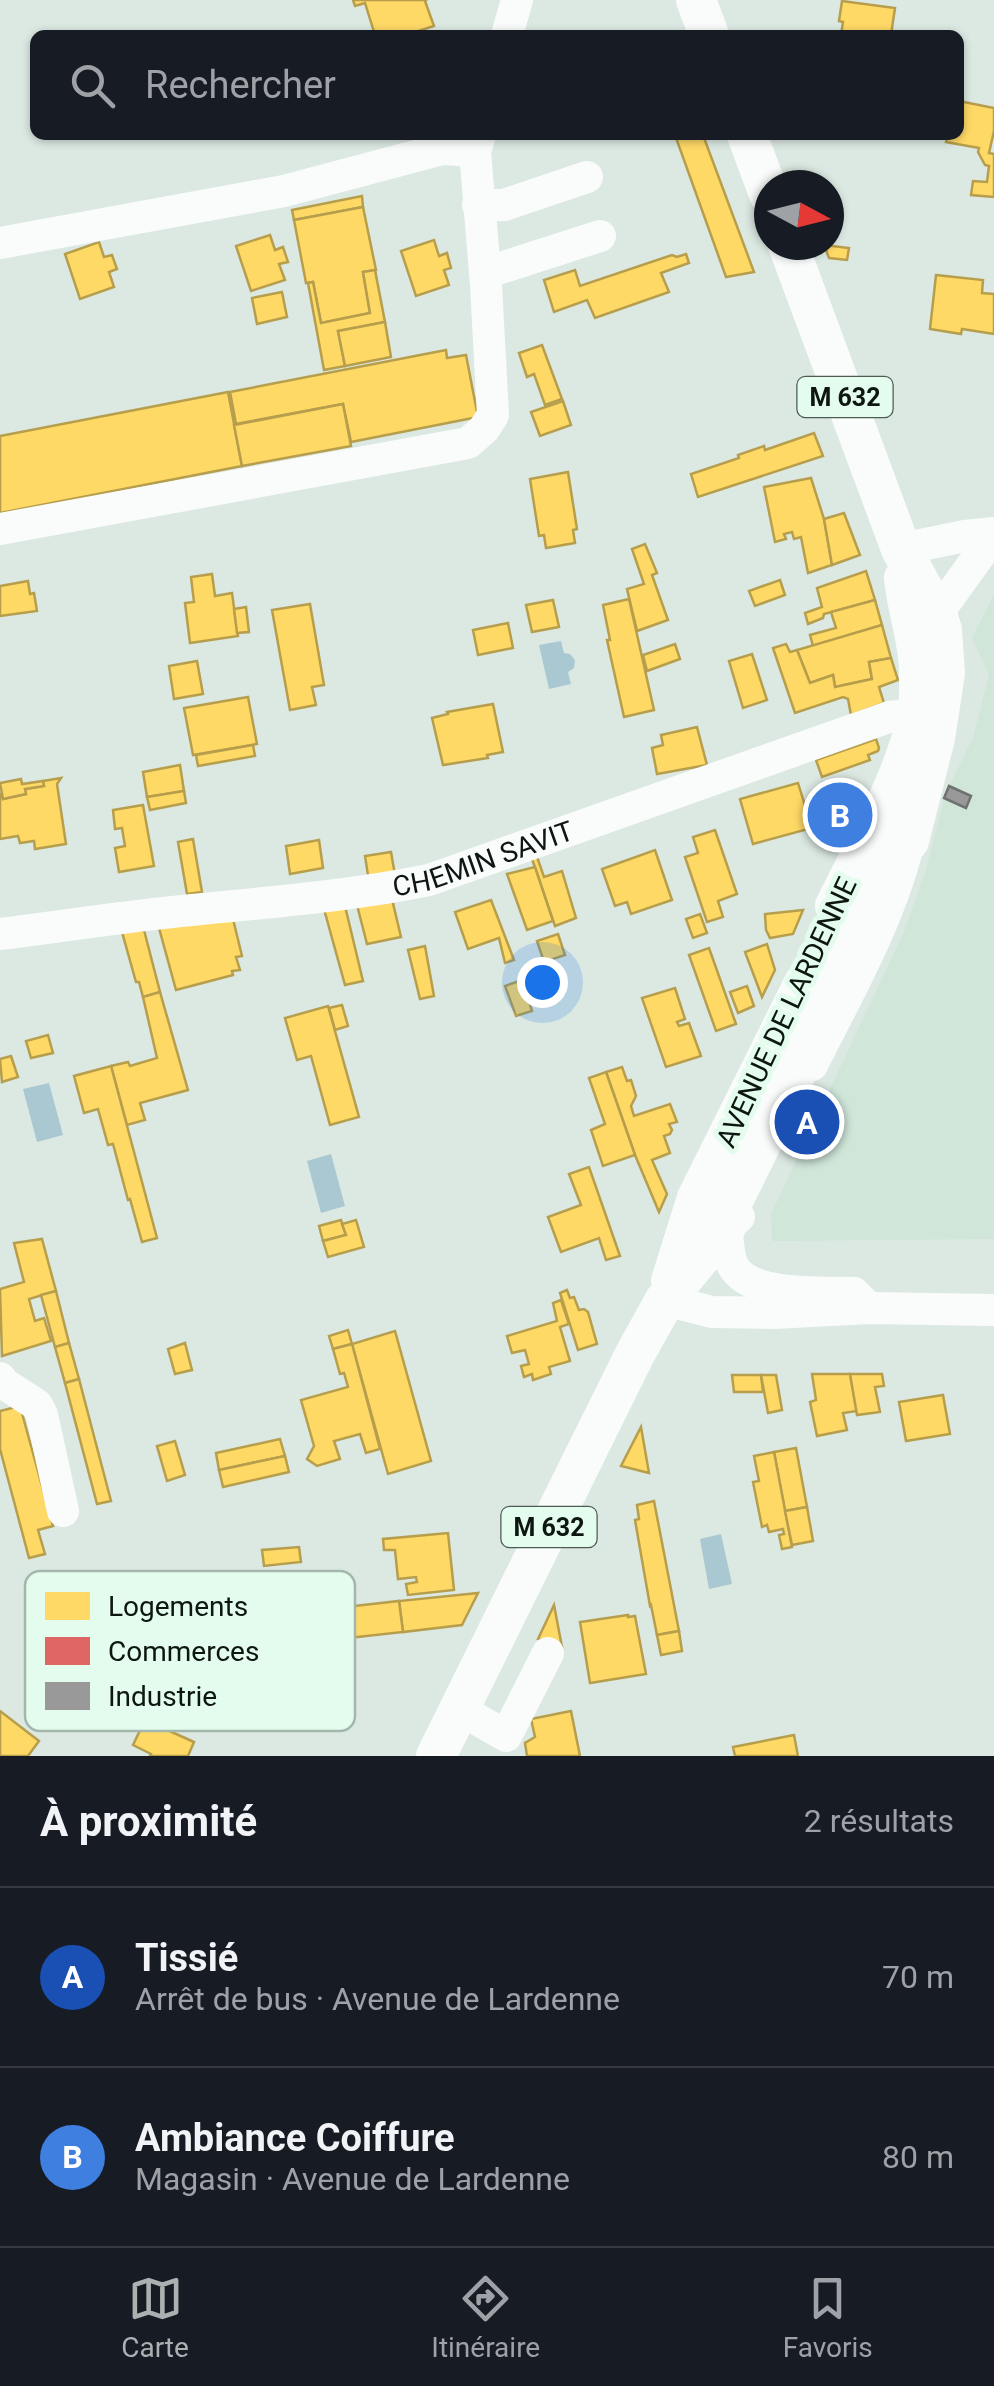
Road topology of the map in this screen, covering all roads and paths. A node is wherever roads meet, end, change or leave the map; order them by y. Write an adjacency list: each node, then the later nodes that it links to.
1 (517, 0): 3 (street)
2 (696, 0): 4 (main road)
3 (508, 30)
4 (708, 30)
5 (749, 140): 7 (main road)
6 (477, 143): 9 (street); 11 (street)
7 (760, 170)
8 (587, 176): 9 (street)
9 (478, 205): 13 (street)
10 (600, 236): 13 (street)
11 (0, 243)
12 (794, 260): 16 (main road, AVENUE DE LARDENNE / M 632)
13 (485, 273): 14 (street)
14 (0, 529)
15 (994, 534): 16 (street); 17 (street)
16 (901, 550): 17 (main road, AVENUE DE LARDENNE / M 632); 18 (main road, AVENUE DE LARDENNE / M 632)
17 (937, 614): 18 (main road, AVENUE DE LARDENNE / M 632)
18 (926, 726): 19 (street, CHEMIN SAVIT); 20 (main road, AVENUE DE LARDENNE / M 632); 21 (main road, AVENUE DE LARDENNE / M 632)
19 (0, 934)
20 (726, 1226): 21 (main road, AVENUE DE LARDENNE / M 632); 22 (street)
21 (665, 1300): 22 (street); 27 (main road, AVENUE DE LARDENNE / M 632)
22 (869, 1308): 23 (street)
23 (994, 1310)
24 (0, 1378): 25 (street)
25 (64, 1511)
26 (548, 1653): 28 (street)
27 (459, 1709): 28 (street); 29 (main road, AVENUE DE LARDENNE / M 632)
28 (501, 1746)
29 (436, 1756)

